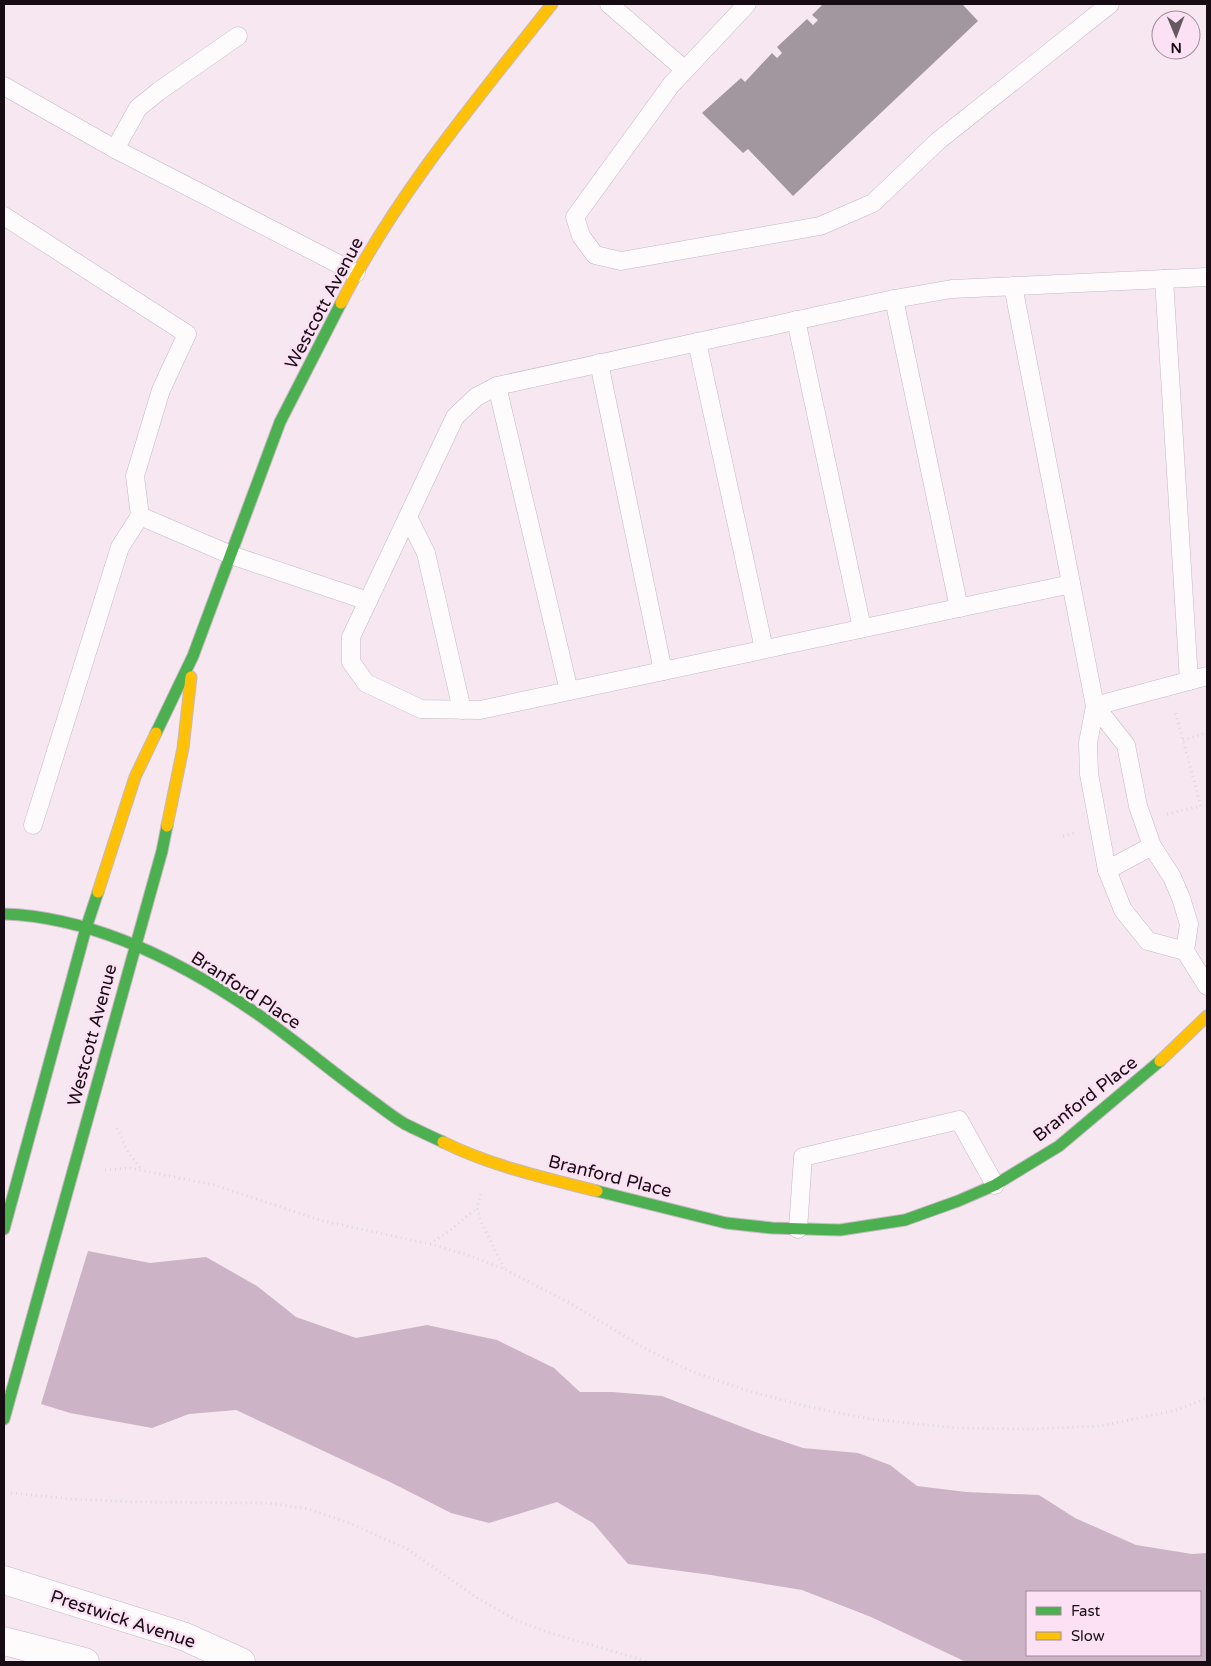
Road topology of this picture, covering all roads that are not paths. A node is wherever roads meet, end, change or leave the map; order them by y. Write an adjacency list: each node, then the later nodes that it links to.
1 (552, 4): 10 (street, Westcott Avenue)
2 (609, 4): 6 (lane)
3 (747, 4): 6 (lane)
4 (1110, 4): 6 (lane)
5 (238, 36): 8 (lane)
6 (685, 70)
7 (4, 86): 8 (lane)
8 (115, 149): 10 (lane)
9 (4, 216): 19 (lane)
10 (356, 273): 21 (street, Westcott Avenue)
11 (1207, 277): 12 (lane)
12 (1164, 280): 13 (lane); 30 (lane)
13 (1013, 286): 14 (lane); 22 (lane)
14 (894, 299): 15 (lane); 24 (lane)
15 (796, 320): 16 (lane); 25 (lane)
16 (697, 342): 17 (lane); 26 (lane)
17 (599, 363): 18 (lane); 28 (lane)
18 (497, 386): 20 (lane); 31 (lane)
19 (140, 516): 21 (lane); 34 (lane)
20 (408, 517): 23 (lane); 33 (lane)
21 (231, 555): 23 (lane); 27 (street, Westcott Avenue)
22 (1071, 584): 24 (lane); 32 (lane)
23 (368, 601): 33 (lane)
24 (959, 608): 25 (lane)
25 (862, 628): 26 (lane)
26 (764, 649): 28 (lane)
27 (193, 656): 38 (street, Westcott Avenue); 39 (street, Westcott Avenue)
28 (663, 671): 31 (lane)
29 (1207, 676): 30 (lane)
30 (1189, 681): 32 (lane)
31 (569, 691): 33 (lane)
32 (1095, 706): 35 (lane); 36 (lane)
33 (462, 710)
34 (33, 825)
35 (1152, 846): 36 (lane); 40 (lane)
36 (1107, 870): 40 (lane)
37 (4, 914): 38 (street, Branford Place)
38 (86, 928): 39 (street, Branford Place); 44 (street, Westcott Avenue)
39 (135, 945): 45 (street, Branford Place); 46 (street, Westcott Avenue)
40 (1185, 951): 41 (lane)
41 (1207, 986)
42 (1207, 1016): 43 (street, Branford Place)
43 (995, 1185): 45 (street, Branford Place); 45 (lane)
44 (4, 1229)
45 (798, 1229)
46 (4, 1419)
47 (4, 1580): 50 (street, Prestwick Avenue)
48 (4, 1641): 49 (street)
49 (85, 1662)
50 (241, 1662)

